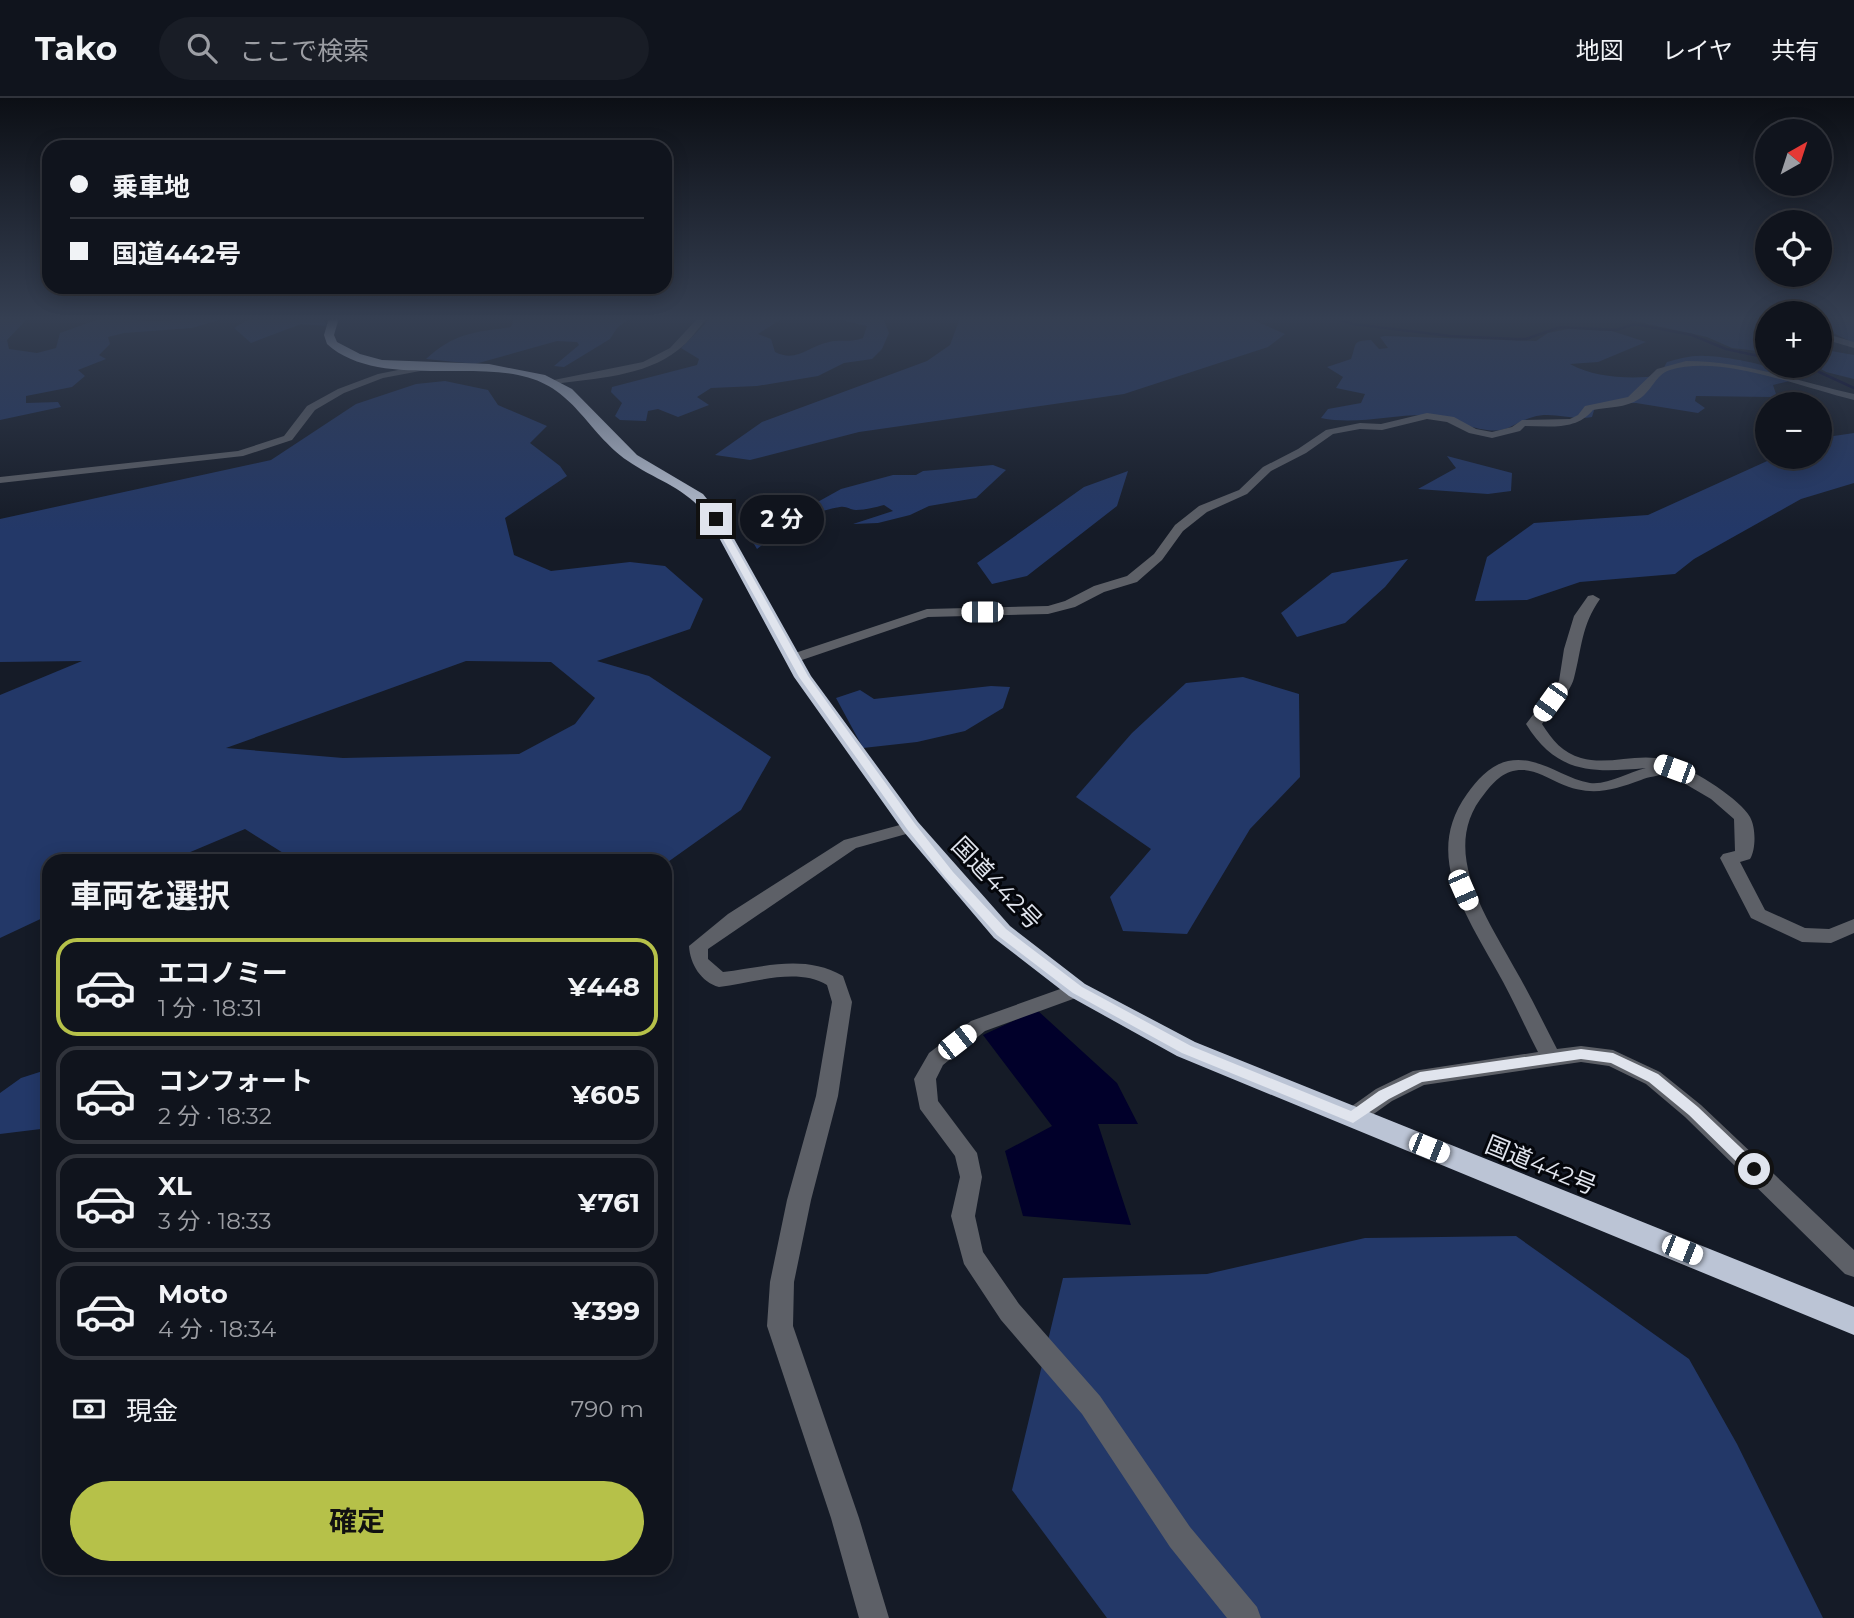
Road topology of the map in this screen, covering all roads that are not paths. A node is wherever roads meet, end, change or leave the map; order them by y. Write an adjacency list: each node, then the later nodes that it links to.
1 (347, 389): 6 (street)
2 (564, 389): 8 (highway, 国道442号)
3 (1642, 389): 8 (street)
4 (1816, 389): 5 (street)
5 (1854, 397)
6 (0, 480)
7 (1593, 600): 9 (street)
8 (794, 658): 10 (highway, 国道442号)
9 (1690, 775): 11 (street); 13 (street)
10 (911, 827): 12 (highway, 国道442号); 17 (street)
11 (1854, 926)
12 (1077, 990): 14 (highway, 国道442号); 18 (street)
13 (1552, 1059): 14 (street); 15 (street)
14 (1353, 1117): 16 (highway, 国道442号)
15 (1854, 1266)
16 (1854, 1321)
17 (874, 1618)
18 (1246, 1618)

